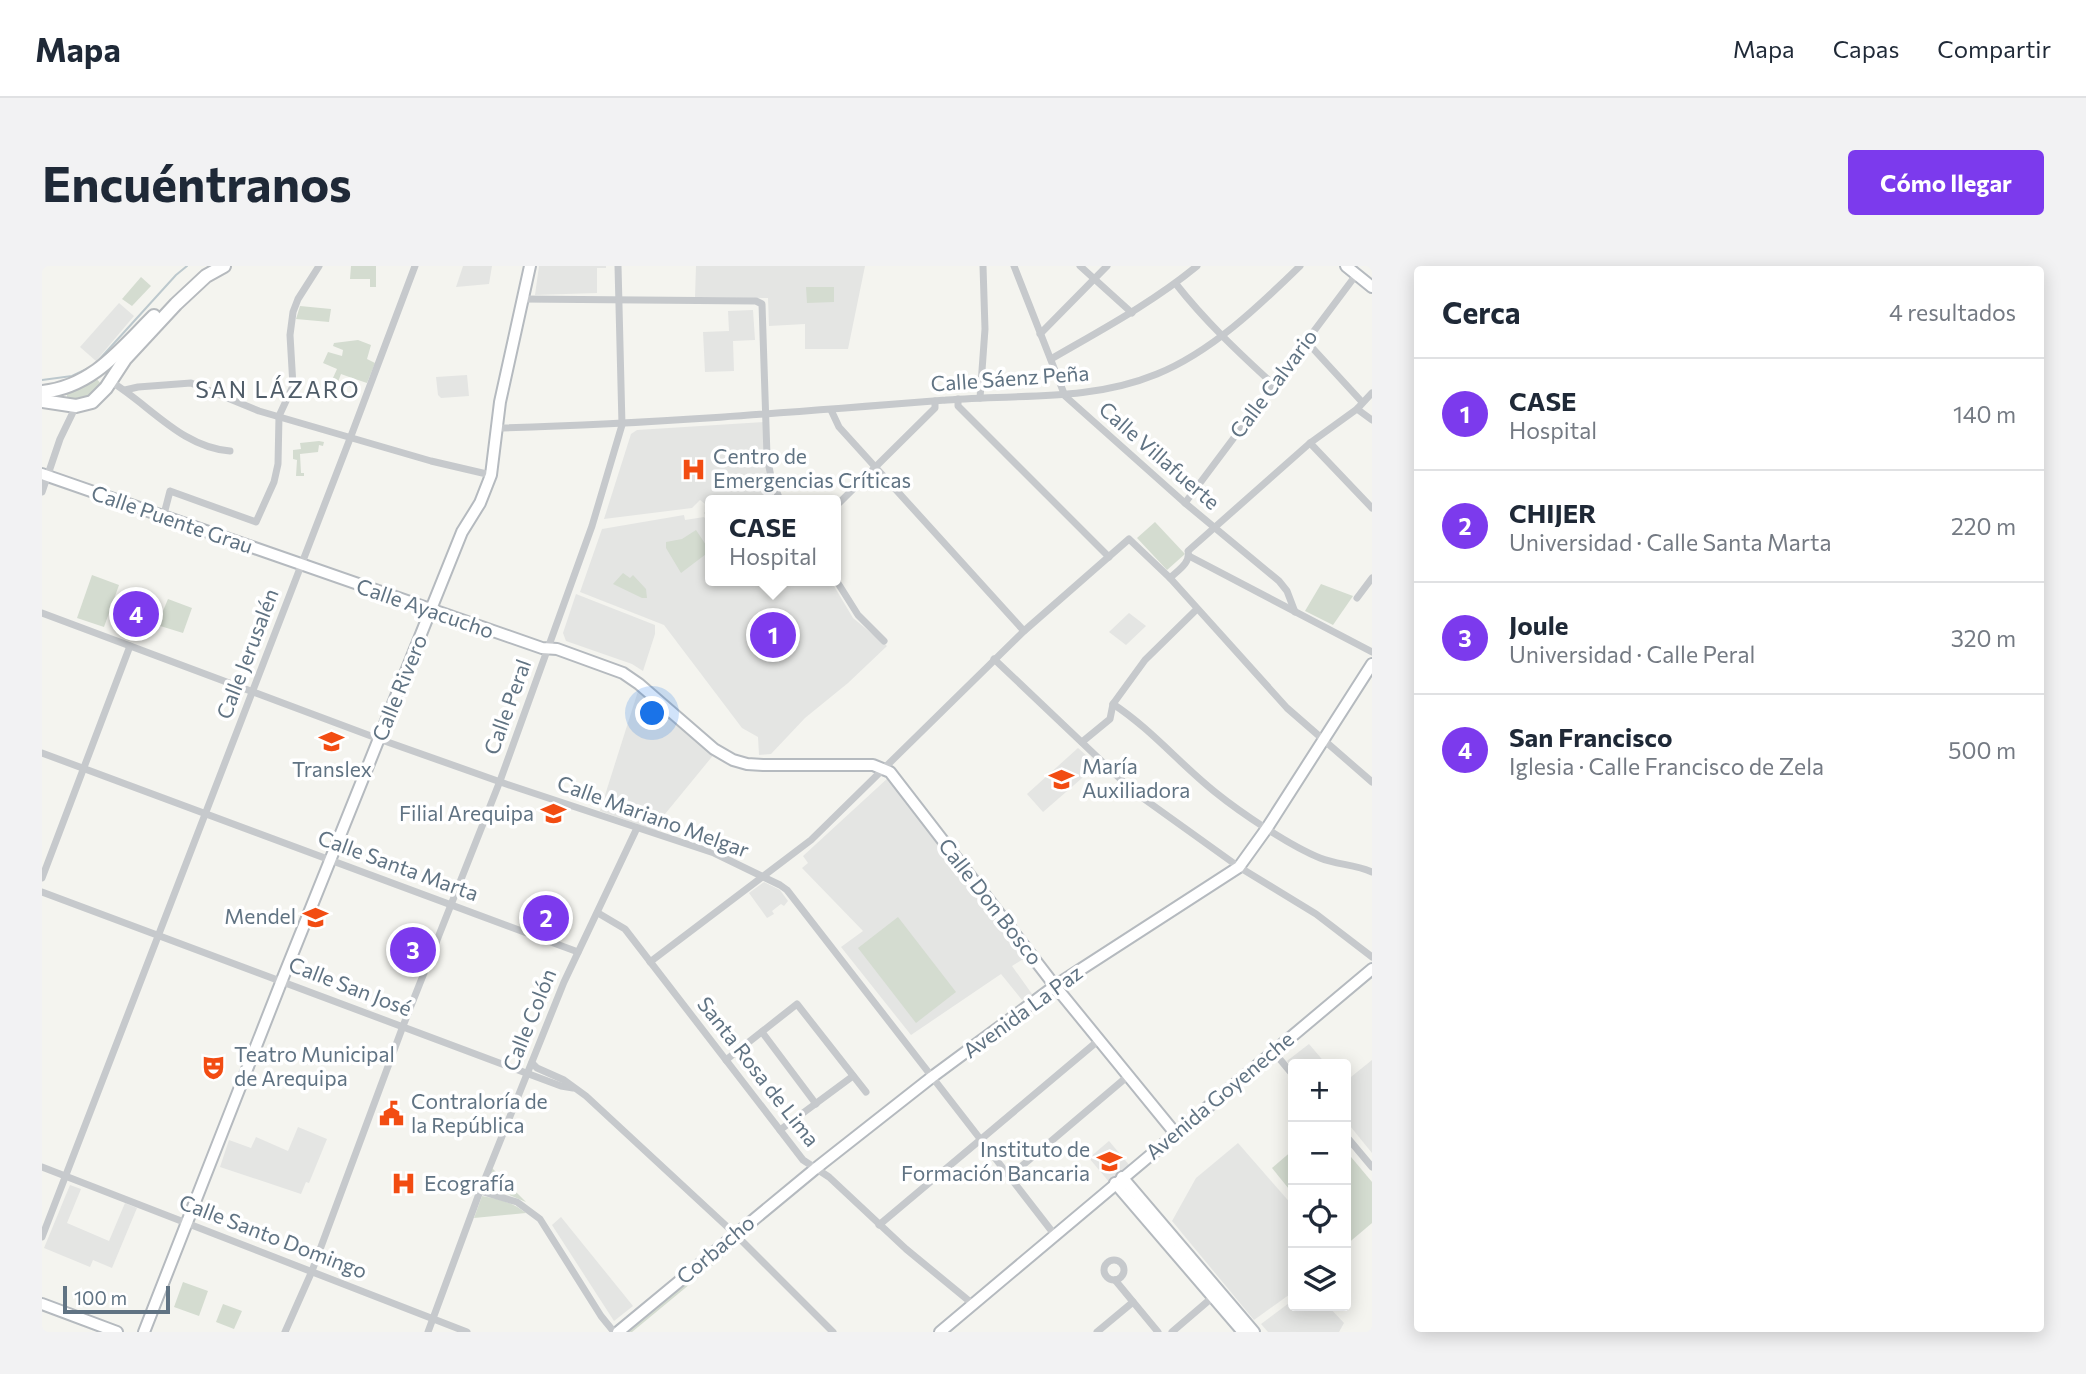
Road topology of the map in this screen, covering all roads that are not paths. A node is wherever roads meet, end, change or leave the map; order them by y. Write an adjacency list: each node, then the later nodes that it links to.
1 (207, 266): 26 (main road)
2 (224, 266): 26 (main road)
3 (319, 266): 45 (street)
4 (415, 266): 49 (street, Calle Jerusalén)
5 (530, 266): 19 (street, Calle Rivero)
6 (618, 266): 20 (street, Calle Peral)
7 (983, 266): 34 (street)
8 (1014, 266): 22 (street, Calle Villafuerte)
9 (1080, 266): 15 (street)
10 (1107, 266): 15 (street)
11 (1198, 266): 17 (street)
12 (1300, 266): 23 (street, Calle Sáenz Peña)
13 (1346, 266): 14 (street)
14 (1358, 269): 16 (street); 18 (street); 24 (street, Calle Calvario)
15 (1095, 279): 21 (street); 22 (street)
16 (1372, 281)
17 (1176, 284): 21 (street); 23 (street)
18 (1372, 287)
19 (522, 299): 20 (street); 48 (street, Calle Rivero)
20 (618, 301): 44 (street); 47 (street, Calle Peral)
21 (1132, 313): 25 (street)
22 (1040, 334): 25 (street, Calle Villafuerte)
23 (1221, 336): 28 (street); 33 (street, Calle Sáenz Peña)
24 (1306, 341): 28 (street, Calle Calvario); 38 (street)
25 (1051, 359): 33 (street, Calle Villafuerte)
26 (116, 362): 27 (main road); 31 (main road)
27 (110, 381): 29 (street); 40 (main road)
28 (1274, 385): 58 (street, Calle Calvario)
29 (125, 390): 43 (street); 51 (street)
30 (42, 392): 31 (main road)
31 (61, 393): 36 (main road); 40 (main road); 40 (main road)
32 (1372, 393): 38 (street)
33 (1065, 396): 34 (street, Calle Sáenz Peña); 58 (street, Calle Villafuerte)
34 (980, 398): 35 (street, Calle Sáenz Peña)
35 (958, 399): 37 (street, Calle Sáenz Peña); 63 (street)
36 (42, 401)
37 (935, 401): 42 (street, Calle Sáenz Peña); 52 (street)
38 (1362, 402): 41 (street)
39 (270, 405): 43 (street)
40 (76, 406): 53 (street)
41 (1357, 409): 46 (street); 50 (street)
42 (831, 410): 44 (street, Calle Sáenz Peña); 52 (street)
43 (259, 411): 45 (street)
44 (767, 415): 47 (street, Calle Sáenz Peña); 56 (street)
45 (279, 416): 49 (street); 60 (street)
46 (1372, 420)
47 (622, 425): 48 (street, Calle Sáenz Peña); 76 (street, Calle Peral)
48 (497, 428): 54 (street, Calle Rivero)
49 (351, 436): 54 (street); 64 (street, Calle Jerusalén)
50 (1310, 443): 59 (street); 61 (street)
51 (230, 451)
52 (874, 467): 57 (street); 73 (street)
53 (45, 475): 55 (street); 60 (street, Calle Puente Grau)
54 (491, 475): 70 (street, Calle Rivero)
55 (42, 492)
56 (778, 495)
57 (841, 501)
58 (1185, 503): 61 (street, Calle Villafuerte)
59 (1372, 508)
60 (163, 518): 64 (street, Calle Puente Grau)
61 (1214, 528): 62 (street); 71 (street, Calle Villafuerte)
62 (1189, 556): 65 (street); 71 (street)
63 (1109, 557): 65 (street); 73 (street)
64 (302, 566): 70 (street, Calle Ayacucho); 80 (street, Calle Jerusalén)
65 (1170, 578): 69 (street)
66 (1372, 578): 68 (street)
67 (840, 586): 74 (street)
68 (1357, 598)
69 (1197, 609): 81 (street); 82 (street)
70 (431, 611): 76 (street, Calle Ayacucho); 83 (street, Calle Rivero)
71 (1295, 612): 77 (street)
72 (42, 613): 75 (street, Calle Mariano Melgar)
73 (1024, 631): 78 (street)
74 (884, 641)
75 (130, 646): 80 (street, Calle Mariano Melgar); 86 (street)
76 (549, 648): 87 (street, Calle Ayacucho); 88 (street, Calle Peral)
77 (1372, 652)
78 (995, 659): 84 (street); 87 (street)
79 (1372, 664): 82 (street)
80 (253, 692): 83 (street, Calle Mariano Melgar); 90 (street, Calle Jerusalén)
81 (1113, 704): 84 (street); 92 (street)
82 (1324, 738): 89 (street); 92 (street)
83 (379, 739): 88 (street, Calle Mariano Melgar); 93 (street, Calle Rivero)
84 (1082, 742): 94 (street)
85 (42, 753): 86 (street, Calle Santa Marta)
86 (83, 769): 90 (street, Calle Santa Marta); 97 (street)
87 (884, 769): 96 (street); 107 (street, Calle Don Bosco)
88 (499, 781): 91 (street, Calle Mariano Melgar); 99 (street, Calle Peral)
89 (1372, 782)
90 (205, 814): 93 (street, Calle Santa Marta); 101 (street, Calle Jerusalén)
91 (637, 828): 96 (street, Calle Mariano Melgar); 100 (street, Calle Colón)
92 (1267, 828): 94 (street); 95 (street)
93 (330, 860): 99 (street, Calle Santa Marta); 106 (street, Calle Rivero)
94 (1239, 867): 103 (street); 107 (street, Avenida La Paz)
95 (1372, 872)
96 (763, 876): 104 (street); 118 (street, Calle Mariano Melgar)
97 (42, 878)
98 (42, 892): 101 (street, Calle San José)
99 (451, 904): 102 (street, Calle Santa Marta); 108 (street, Calle Peral)
100 (598, 913): 102 (street, Calle Colón); 104 (street)
101 (159, 934): 106 (street, Calle San José); 130 (street, Calle Jerusalén)
102 (578, 952): 113 (street, Calle Colón)
103 (1372, 957)
104 (650, 962): 112 (street, Santa Rosa de Lima)
105 (1372, 969): 111 (street, Avenida Goyeneche)
106 (282, 980): 108 (street, Calle San José); 133 (street, Calle Rivero)
107 (1055, 986): 110 (street, Calle Don Bosco); 118 (street, Avenida La Paz)
108 (403, 1026): 115 (street, Calle San José); 138 (street, Calle Peral)
109 (762, 1032): 112 (street); 116 (street); 121 (street)
110 (1099, 1040): 117 (street, Calle Don Bosco); 124 (street)
111 (1273, 1051): 114 (street); 123 (street, Avenida Goyeneche)
112 (726, 1060): 122 (street, Santa Rosa de Lima)
113 (532, 1063): 115 (street, Calle Colón); 119 (street)
114 (1288, 1069)
115 (528, 1073): 119 (street, Calle San José); 132 (street, Calle Colón)
116 (853, 1076): 120 (street); 121 (street)
117 (1128, 1076): 123 (street, Calle Don Bosco); 129 (street)
118 (932, 1077): 124 (street, Calle Mariano Melgar); 128 (street, Avenida La Paz)
119 (573, 1088): 135 (street)
120 (866, 1091)
121 (816, 1104): 122 (street)
122 (780, 1130): 128 (street, Santa Rosa de Lima)
123 (1175, 1133): 131 (street, Avenida Goyeneche)
124 (980, 1139): 129 (street, Calle Mariano Melgar); 134 (street)
125 (1351, 1142): 127 (street)
126 (42, 1167): 130 (street, Calle Santo Domingo)
127 (1372, 1167)
128 (815, 1169): 134 (street, Santa Rosa de Lima); 135 (street, Corbacho)
129 (1010, 1176): 136 (street, Calle Mariano Melgar)
130 (65, 1177): 133 (street, Calle Santo Domingo); 137 (street, Calle Jerusalén)
131 (1119, 1180): 136 (street, Avenida Goyeneche); 140 (street)
132 (480, 1191): 144 (street, Calle Colón); 145 (street)
133 (187, 1223): 138 (street, Calle Santo Domingo); 147 (street, Calle Rivero)
134 (879, 1225): 143 (street, Santa Rosa de Lima)
135 (735, 1234): 145 (street, Corbacho); 151 (street)
136 (1054, 1234): 143 (street, Avenida Goyeneche)
137 (42, 1237)
138 (312, 1271): 144 (street, Calle Santo Domingo); 148 (street, Calle Peral)
139 (1115, 1280): 141 (street)
140 (1215, 1294): 155 (street); 156 (street); 157 (street)
141 (1133, 1302): 153 (street); 154 (street)
142 (42, 1304): 146 (street)
143 (974, 1305): 152 (street, Avenida Goyeneche)
144 (433, 1319): 149 (street, Calle Colón); 150 (street, Calle Santo Domingo)
145 (616, 1331)
146 (117, 1332)
147 (144, 1332)
148 (285, 1332)
149 (428, 1332)
150 (467, 1332)
151 (833, 1332)
152 (940, 1332)
153 (1097, 1332)
154 (1158, 1332)
155 (1172, 1332)
156 (1242, 1332)
157 (1254, 1332)

